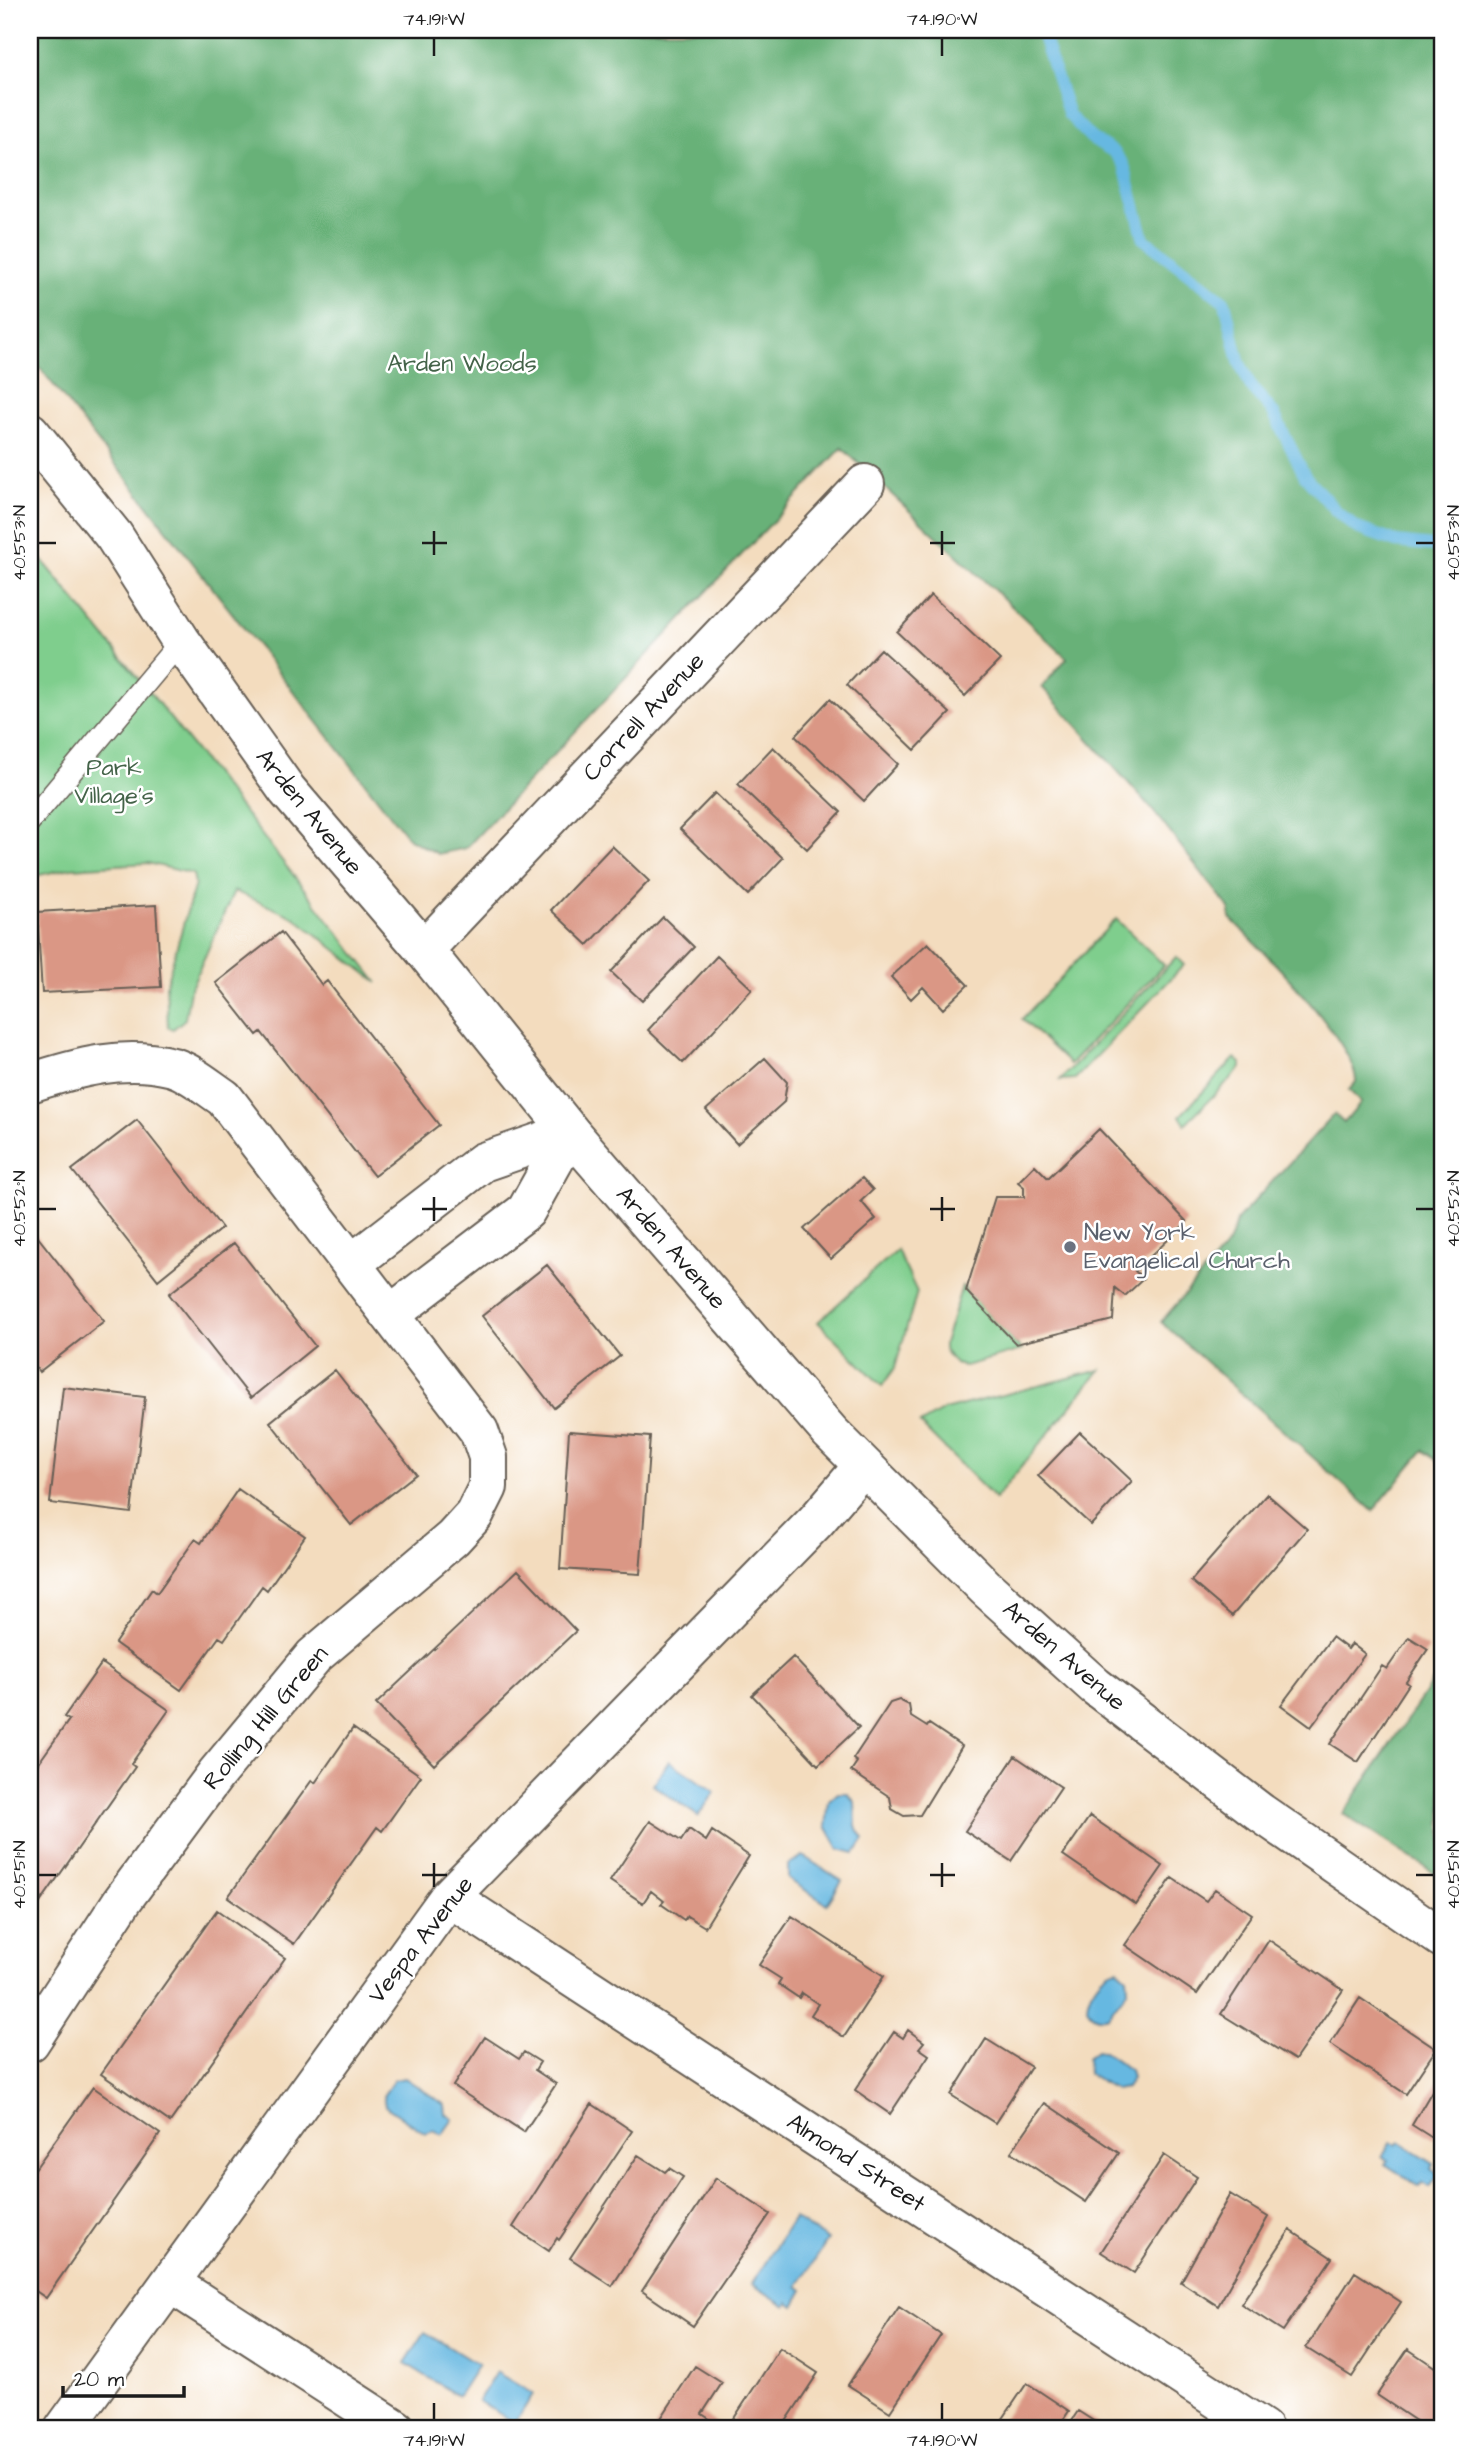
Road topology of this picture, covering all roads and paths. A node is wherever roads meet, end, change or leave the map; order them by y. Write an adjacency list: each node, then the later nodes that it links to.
1 (30, 432): 3 (street, Arden Avenue)
2 (865, 484): 5 (street, Correll Avenue)
3 (181, 642): 4 (lane); 5 (street, Arden Avenue)
4 (30, 821)
5 (424, 950): 7 (street, Arden Avenue)
6 (30, 1083): 8 (street, Rolling Hill Green)
7 (570, 1132): 8 (street); 9 (street); 10 (street, Arden Avenue)
8 (351, 1264): 9 (street, Rolling Hill Green)
9 (391, 1314): 13 (street, Rolling Hill Green)
10 (863, 1466): 11 (street, Vespa Avenue); 12 (street, Arden Avenue)
11 (449, 1896): 14 (street, Vespa Avenue); 17 (street, Almond Street)
12 (1442, 1938)
13 (34, 2026)
14 (170, 2283): 15 (street, Vespa Avenue); 16 (street)
15 (64, 2429)
16 (396, 2429)
17 (1263, 2429)

